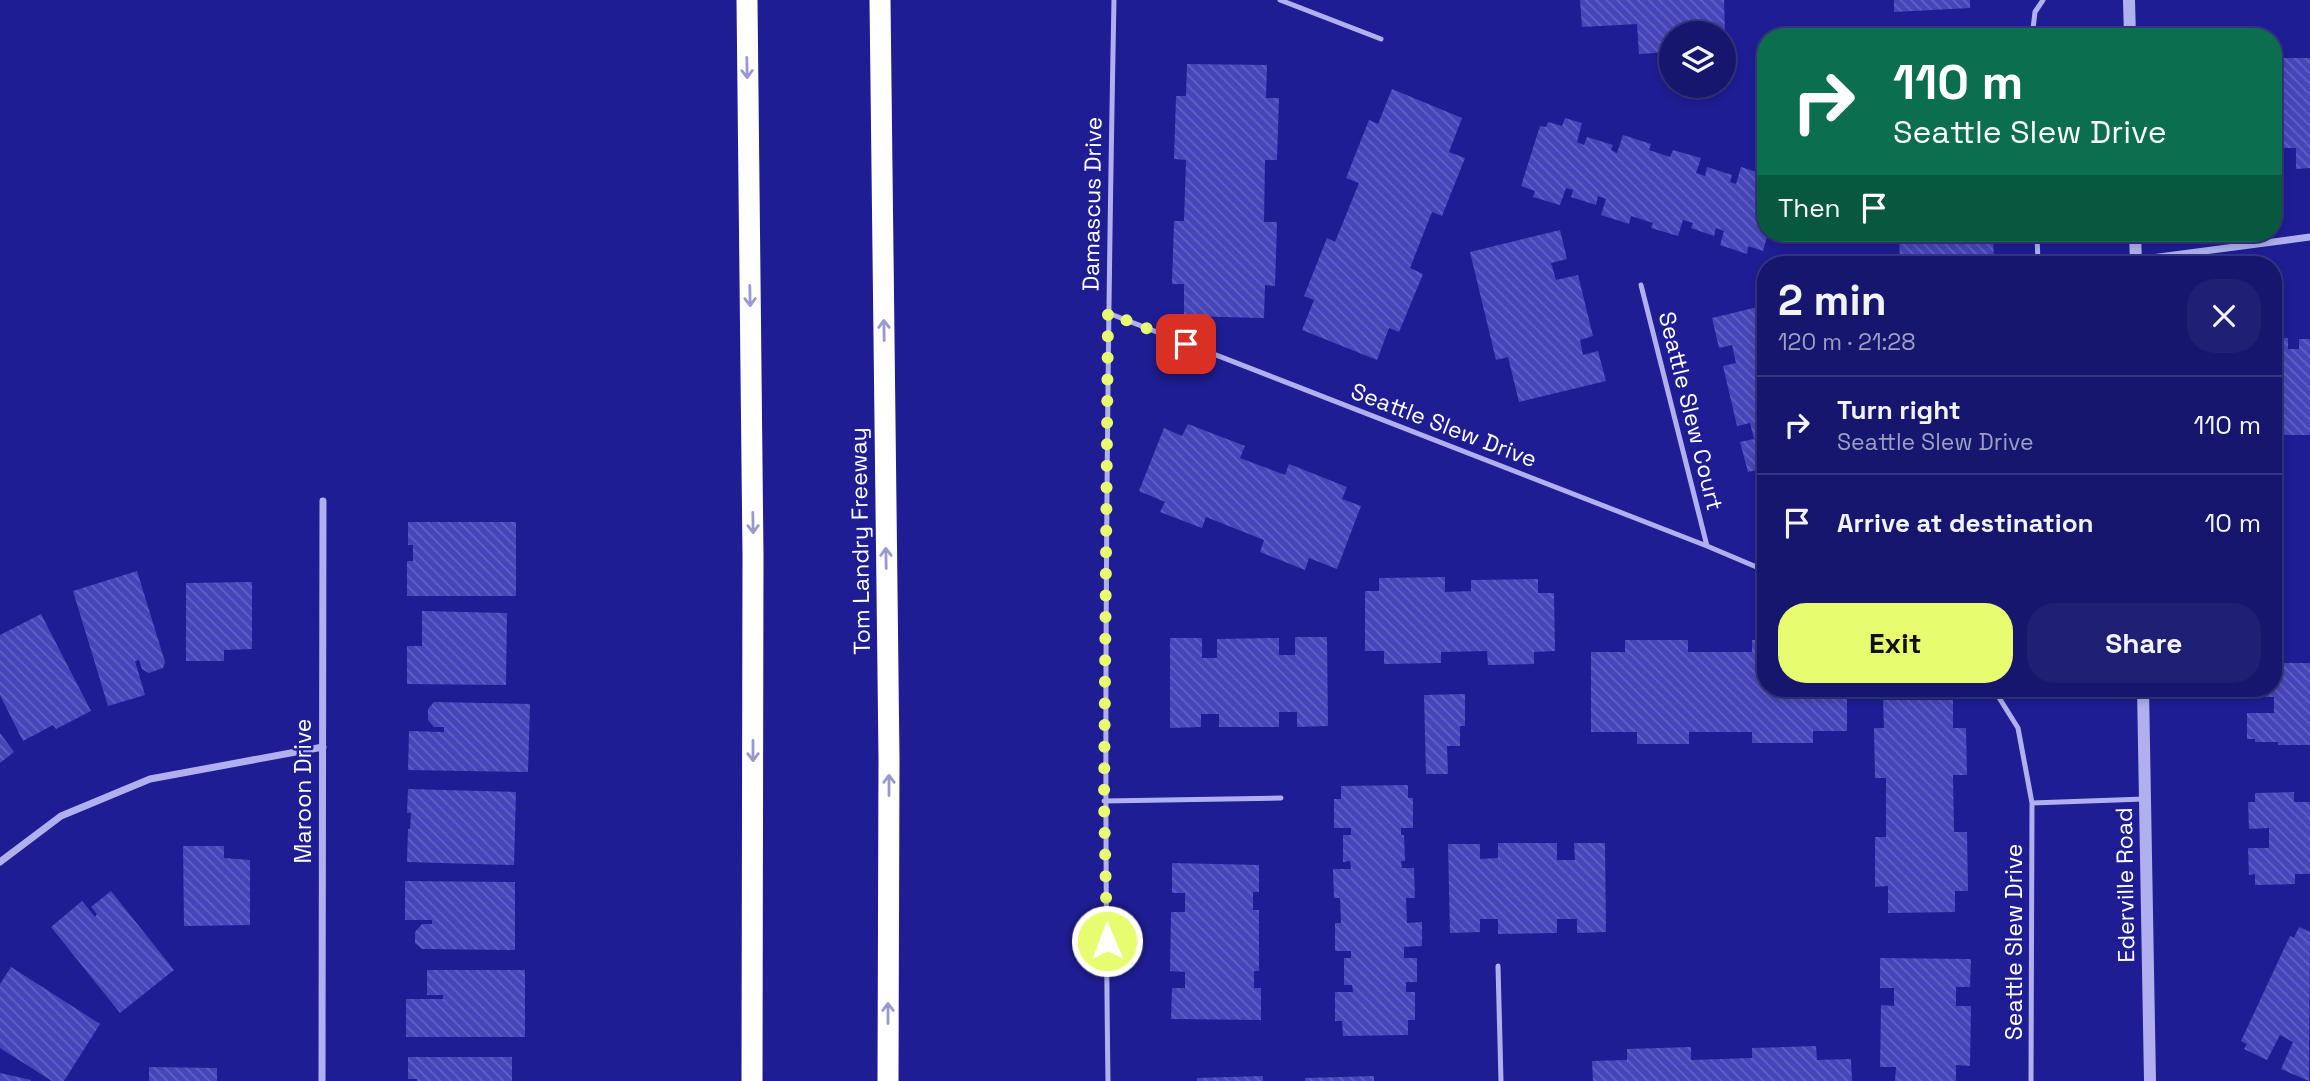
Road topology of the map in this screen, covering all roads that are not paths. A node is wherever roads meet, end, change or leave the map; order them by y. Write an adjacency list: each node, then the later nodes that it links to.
1 (747, 0): 29 (highway, one-way to 29)
2 (880, 0): 30 (highway, Tom Landry Freeway, one-way to 2)
3 (1114, 0): 15 (lane, Damascus Drive)
4 (1280, 0): 9 (lane)
5 (2043, 0): 7 (lane)
6 (2129, 0): 8 (street)
7 (2033, 28)
8 (2130, 28)
9 (1381, 39)
10 (2310, 237): 11 (street)
11 (2282, 241)
12 (2275, 242): 13 (street)
13 (2178, 256)
14 (1641, 285): 17 (lane, Seattle Slew Court)
15 (1108, 313): 17 (lane, Seattle Slew Drive); 24 (lane, Damascus Drive)
16 (323, 500): 21 (street, Maroon Drive)
17 (1707, 545): 18 (lane, Seattle Slew Drive)
18 (1757, 567)
19 (1999, 697): 25 (lane, Seattle Slew Drive)
20 (2143, 697): 23 (street, Ederville Road)
21 (323, 747): 26 (street); 28 (street, Maroon Drive)
22 (1281, 797): 24 (lane)
23 (2145, 799): 25 (lane); 34 (street, Ederville Road)
24 (1104, 801): 31 (lane, Damascus Drive)
25 (2032, 803): 33 (lane, Seattle Slew Drive)
26 (0, 862)
27 (1499, 966): 32 (lane)
28 (322, 1081)
29 (752, 1081)
30 (888, 1081)
31 (1108, 1081)
32 (1501, 1081)
33 (2031, 1081)
34 (2150, 1081)

